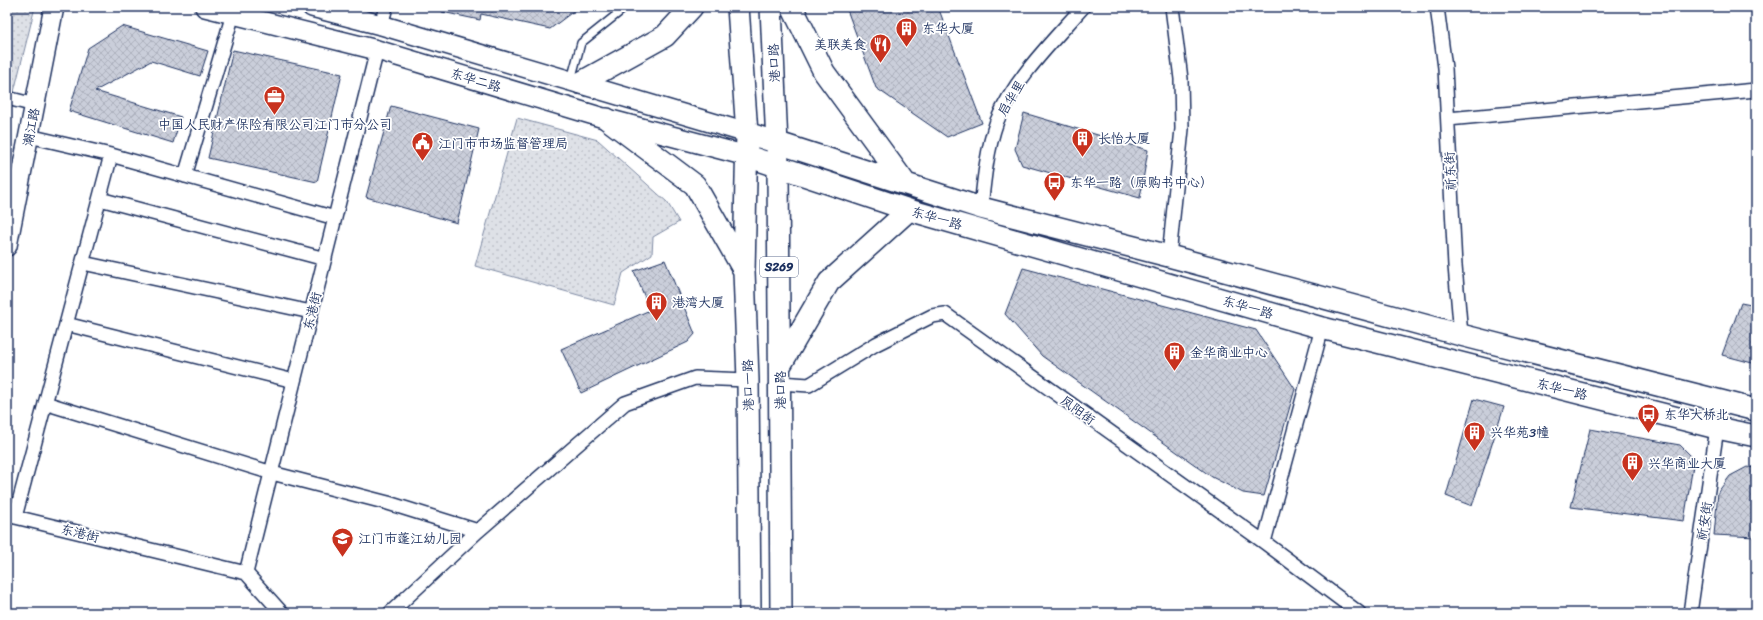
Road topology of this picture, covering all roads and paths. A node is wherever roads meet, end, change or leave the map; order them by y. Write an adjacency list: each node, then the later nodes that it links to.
1 (54, 7): 18 (main road, 潮江路)
2 (205, 7): 12 (main road, 东华二路)
3 (312, 7): 13 (main road, 东华二路)
4 (626, 7): 15 (lane)
5 (692, 7): 15 (main road)
6 (738, 7): 21 (main road, S269)
7 (772, 7): 23 (main road, 港口路 / S269)
8 (792, 7): 28 (main road)
9 (1083, 7): 30 (street, 启华里)
10 (1172, 7): 34 (street)
11 (1436, 7): 20 (street, 祈东街)
12 (233, 14): 14 (main road, 东华二路); 27 (street)
13 (384, 16): 15 (main road, 东华二路)
14 (377, 50): 19 (main road, 东华二路); 32 (street, 东港街)
15 (576, 82): 21 (main road, 东华二路)
16 (1756, 90): 20 (street)
17 (7, 98): 18 (street)
18 (35, 105): 22 (main road, 潮江路)
19 (607, 119): 25 (main road, 东华二路); 37 (main road)
20 (1448, 119): 41 (street, 祈东街)
21 (746, 133): 23 (main road, 东华一路); 25 (main road, S269)
22 (29, 136): 24 (street); 33 (main road, 潮江路)
23 (777, 143): 26 (main road, S269); 28 (main road, 东华一路)
24 (111, 155): 27 (street); 29 (street)
25 (747, 156): 26 (main road, 东华一路); 37 (main road, 港口一路 / S269)
26 (778, 168): 31 (main road, 东华一路); 42 (main road, 港口路 / S269)
27 (185, 176): 32 (street)
28 (906, 184): 30 (main road, 东华一路)
29 (100, 198): 35 (street); 36 (street)
30 (981, 208): 34 (main road, 东华一路)
31 (909, 210): 40 (main road, 东华一路); 42 (main road)
32 (335, 218): 35 (street, 东港街)
33 (8, 237)
34 (1169, 256): 41 (main road, 东华一路)
35 (325, 259): 38 (street, 东港街)
36 (83, 263): 38 (street); 39 (street)
37 (744, 271): 43 (main road, 港口一路 / S269)
38 (311, 312): 44 (street, 东港街)
39 (66, 324): 44 (street); 45 (street)
40 (1322, 328): 47 (main road, 东华一路); 54 (street)
41 (1461, 335): 46 (main road, 东华一路)
42 (780, 375): 50 (main road, 港口路 / S269); 54 (street, 凤阳街)
43 (748, 380): 49 (main road, 港口一路 / S269); 53 (street)
44 (294, 381): 51 (street, 东港街)
45 (45, 403): 51 (street); 52 (street)
46 (1756, 410)
47 (1718, 428): 48 (main road, 东华一路); 61 (street, 祈安街)
48 (1756, 436)
49 (749, 468): 50 (main road); 58 (main road, 港口一路 / S269)
50 (780, 470): 59 (main road, 港口路 / S269)
51 (272, 473): 53 (street); 55 (street, 东港街)
52 (11, 516): 55 (street, 东港街)
53 (478, 531): 57 (street)
54 (1264, 542): 60 (street, 凤阳街)
55 (246, 573): 56 (street)
56 (282, 613)
57 (390, 613)
58 (750, 613)
59 (781, 613)
60 (1359, 613)
61 (1690, 613)

